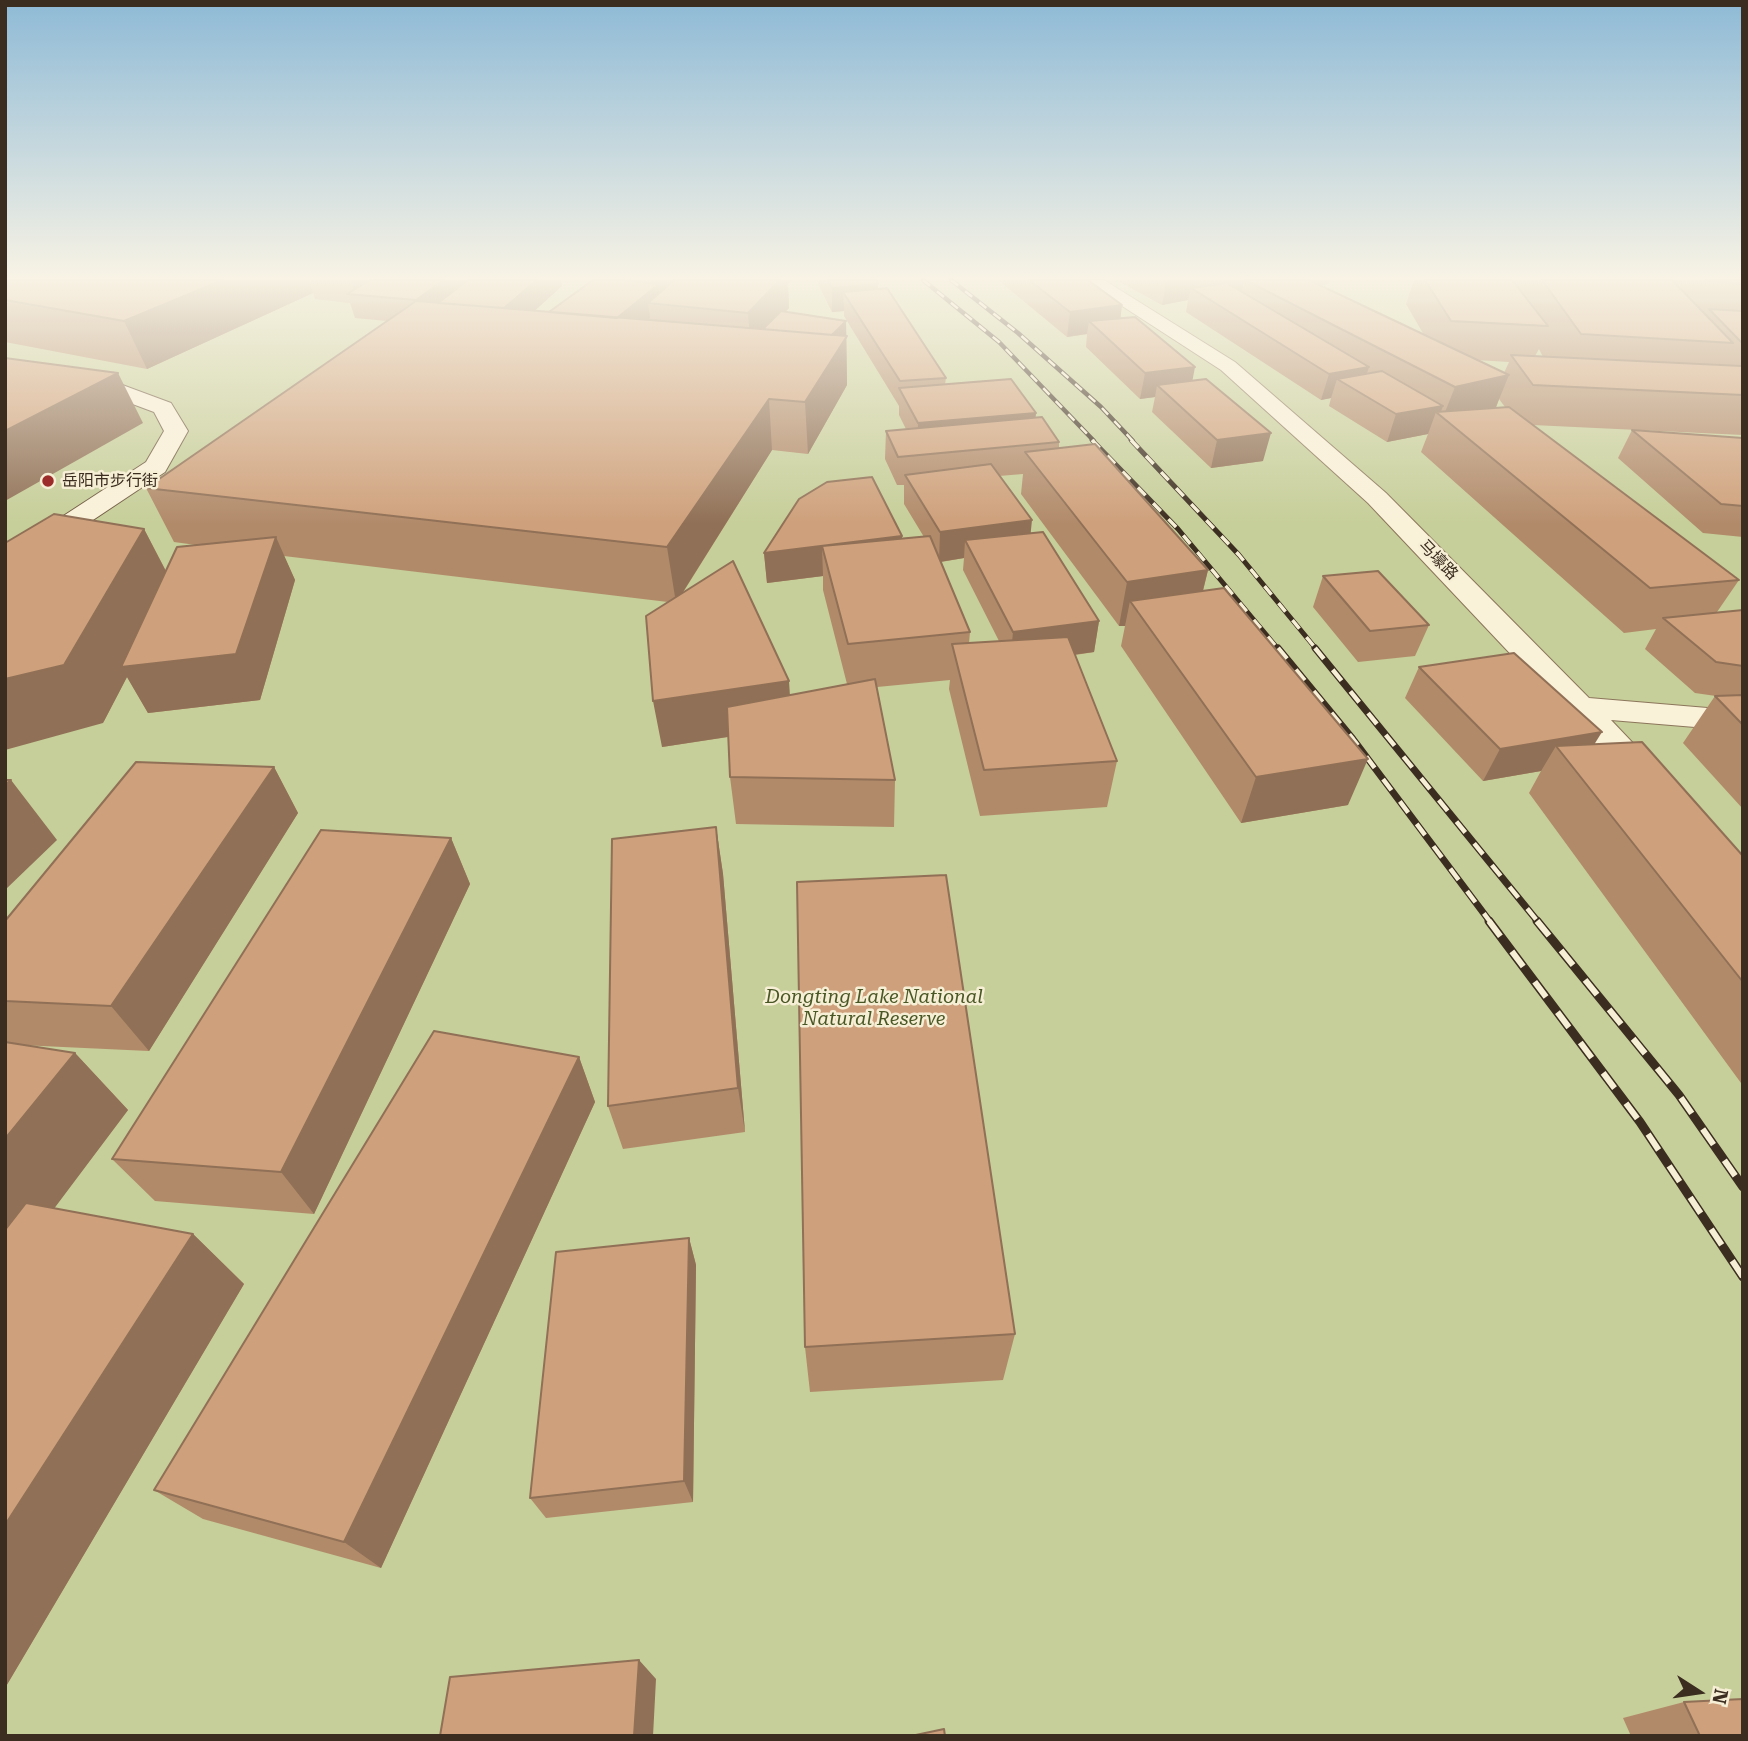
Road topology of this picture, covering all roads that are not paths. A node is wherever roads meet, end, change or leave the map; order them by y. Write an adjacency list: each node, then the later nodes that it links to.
1 (1220, 361): 4 (street, 马壕路)
2 (5, 365): 3 (street)
3 (5, 566)
4 (1581, 707): 5 (street); 6 (street, 马壕路)
5 (1743, 721)
6 (1670, 803)

